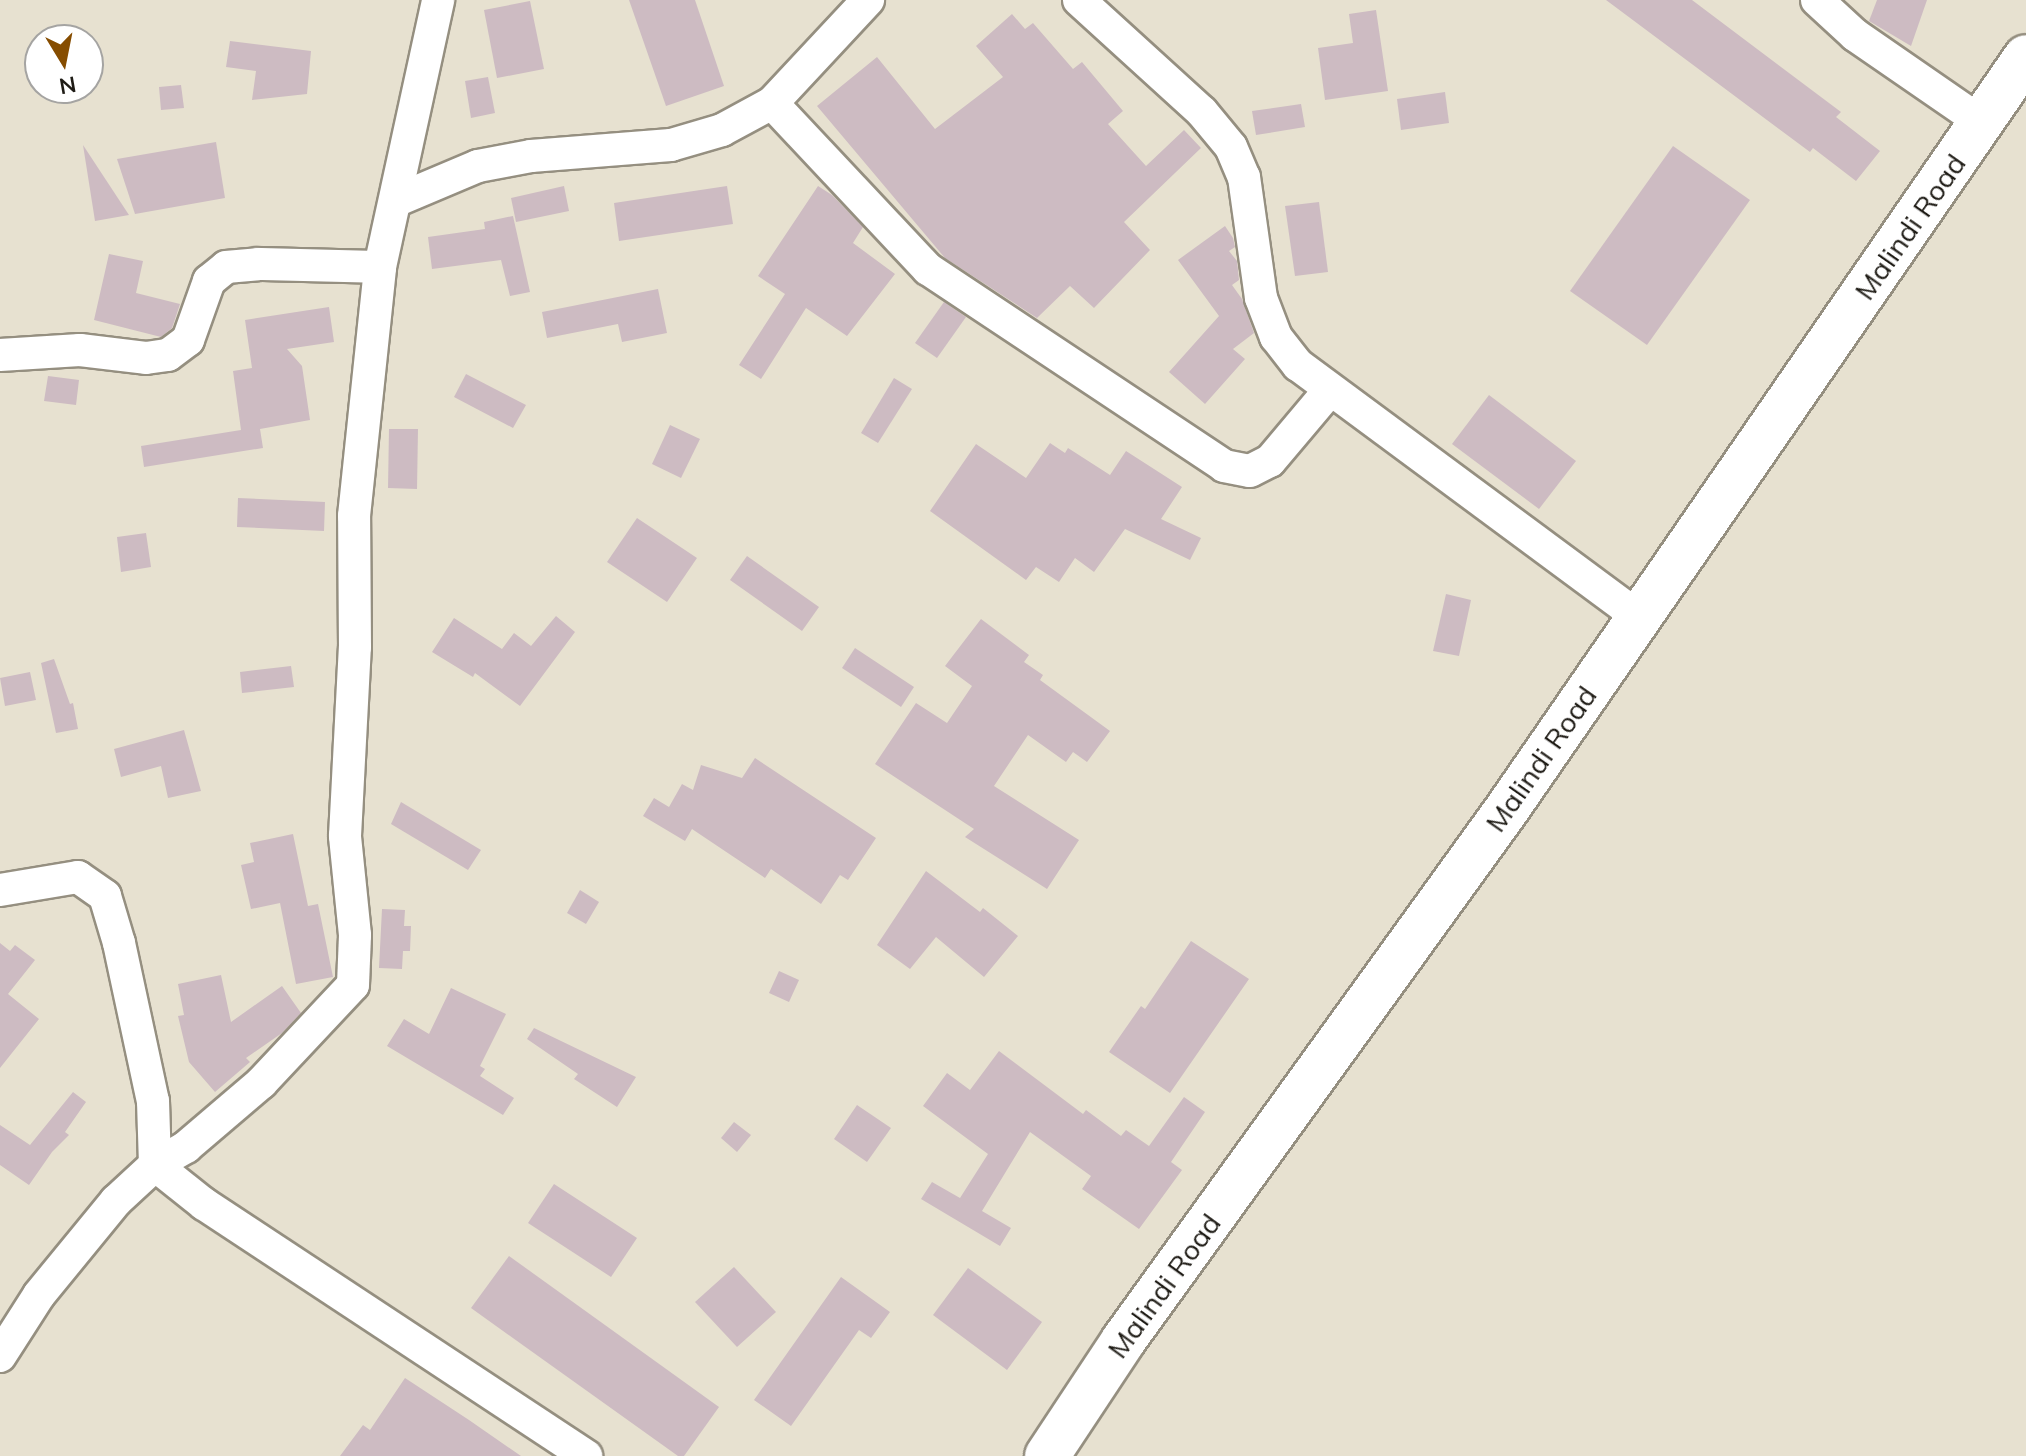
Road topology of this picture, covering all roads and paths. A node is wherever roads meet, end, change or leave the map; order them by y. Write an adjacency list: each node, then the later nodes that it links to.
1 (438, 0): 8 (street)
2 (868, 0): 6 (street)
3 (1817, 0): 7 (street)
4 (1082, 1): 11 (street)
5 (2026, 57): 7 (highway, Malindi Road)
6 (772, 103): 8 (street); 11 (street)
7 (1981, 122): 12 (highway, Malindi Road)
8 (395, 201): 9 (street)
9 (380, 267): 10 (street); 14 (street)
10 (0, 355)
11 (1329, 391): 12 (street)
12 (1639, 617): 17 (highway, Malindi Road)
13 (0, 890): 14 (street)
14 (155, 1165): 15 (street); 16 (street)
15 (0, 1356)
16 (586, 1456)
17 (1047, 1456)

